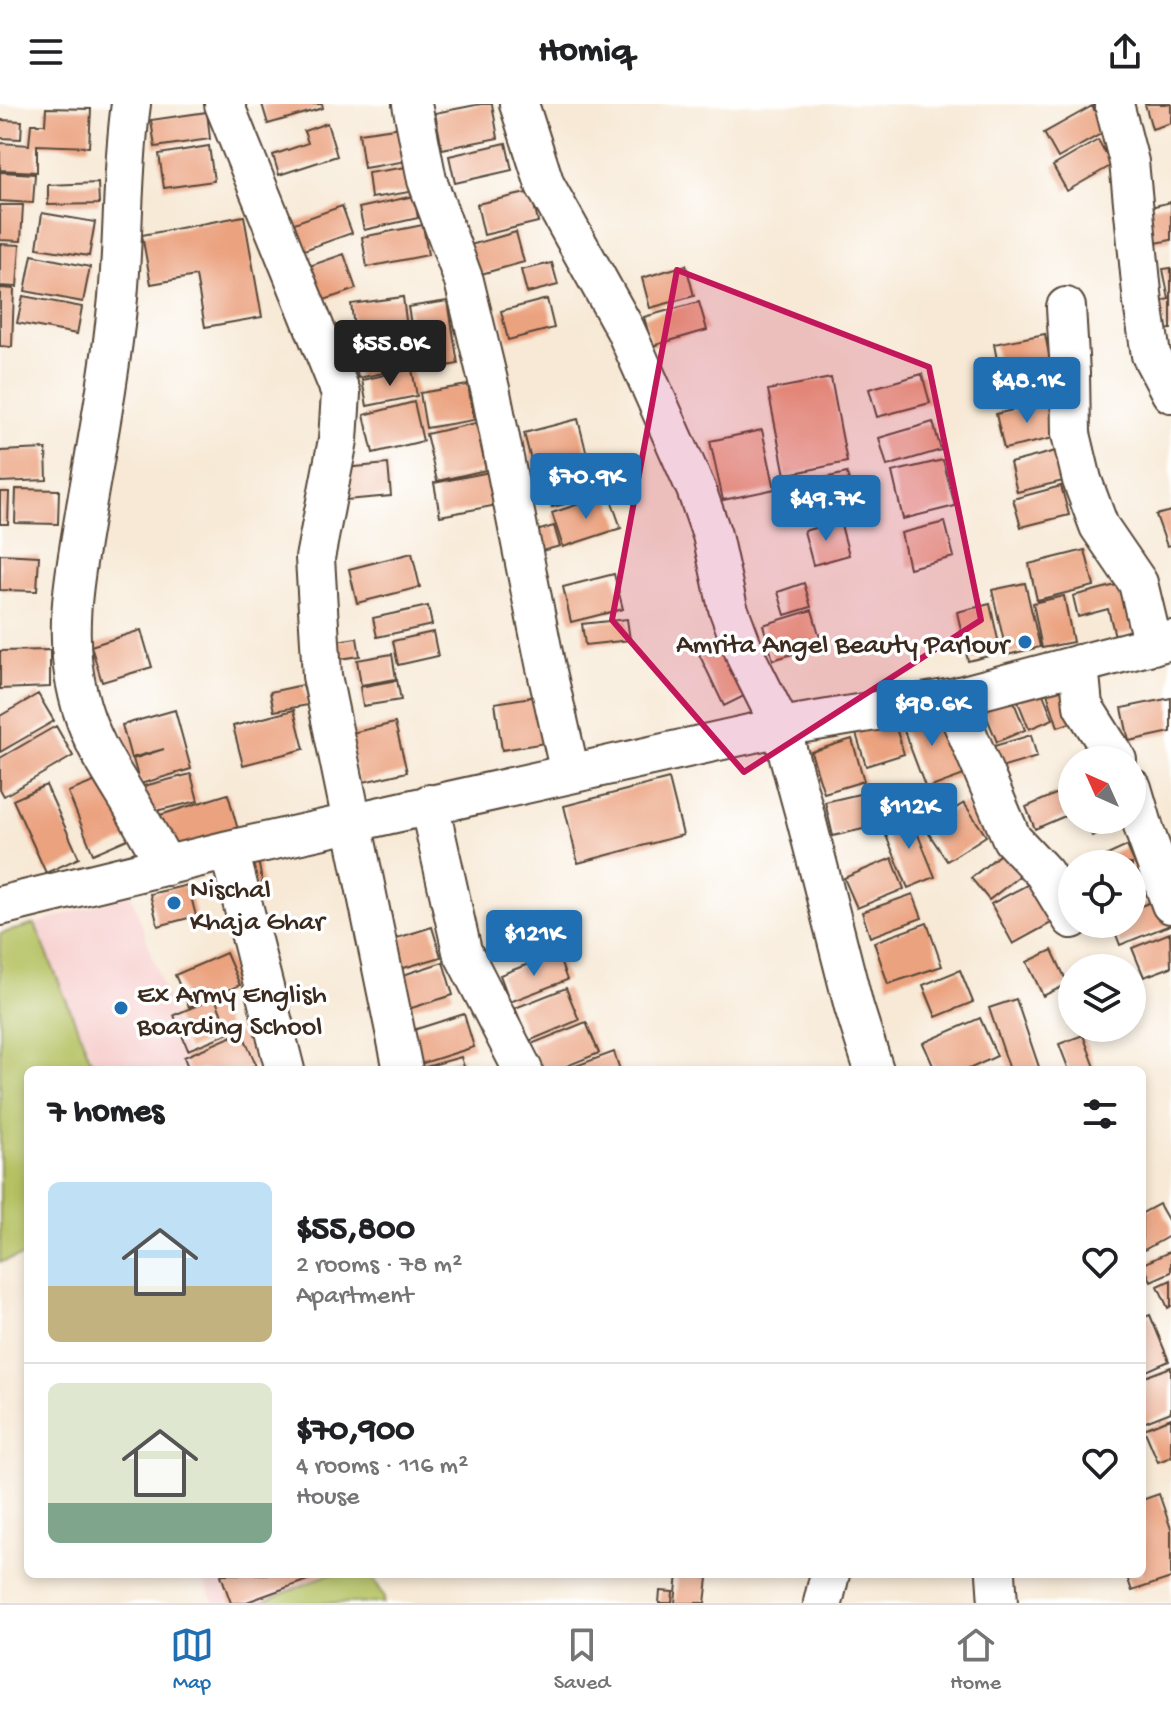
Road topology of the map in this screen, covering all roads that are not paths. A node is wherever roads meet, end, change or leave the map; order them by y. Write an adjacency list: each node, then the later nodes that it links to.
1 (131, 104): 18 (street)
2 (224, 104): 15 (street)
3 (412, 104): 13 (street)
4 (519, 104): 11 (street)
5 (1114, 104): 7 (street)
6 (1066, 307): 8 (street)
7 (1171, 393)
8 (1162, 643): 9 (street)
9 (1079, 664): 10 (street); 12 (street)
10 (952, 698): 11 (street); 19 (street)
11 (781, 727): 13 (street); 25 (street)
12 (1108, 746)
13 (570, 773): 14 (street)
14 (429, 804): 15 (street); 24 (street)
15 (353, 822): 17 (street); 23 (street)
16 (1146, 834): 20 (street)
17 (229, 850): 18 (street); 22 (street)
18 (166, 866): 21 (street)
19 (1058, 896)
20 (1171, 904)
21 (0, 906)
22 (284, 1066)
23 (402, 1066)
24 (521, 1066)
25 (873, 1066)
26 (829, 1578): 28 (street)
27 (996, 1578): 29 (street)
28 (823, 1603)
29 (998, 1603)

